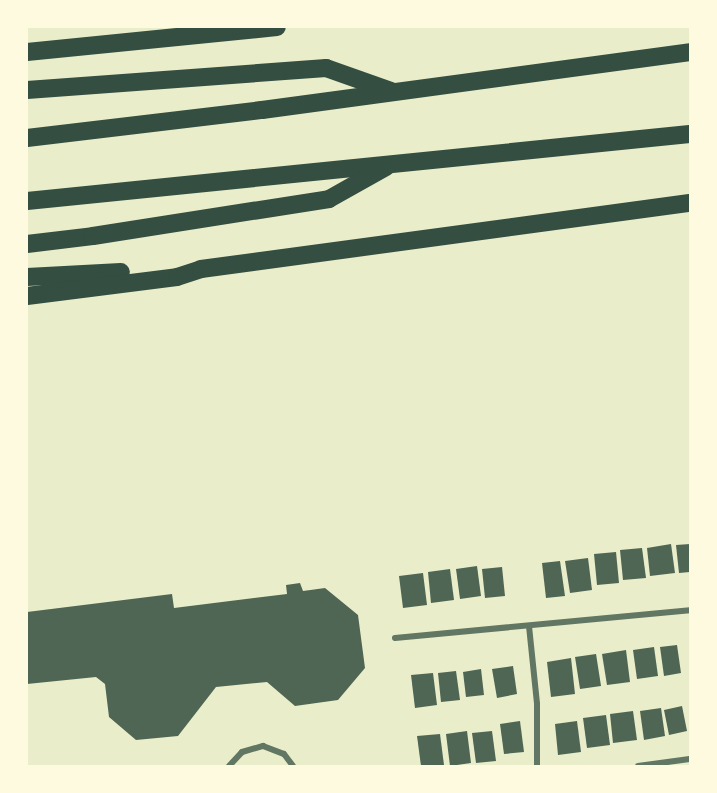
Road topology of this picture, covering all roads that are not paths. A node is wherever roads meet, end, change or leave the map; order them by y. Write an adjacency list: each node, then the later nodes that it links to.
1 (277, 27): 2 (highway)
2 (27, 52)
3 (690, 52): 5 (highway)
4 (27, 90): 5 (highway)
5 (395, 92): 7 (highway)
6 (690, 134): 8 (highway)
7 (27, 138)
8 (392, 163): 9 (highway); 11 (highway)
9 (27, 201)
10 (690, 203): 12 (highway)
11 (27, 244)
12 (201, 269): 13 (highway); 14 (highway)
13 (27, 277)
14 (27, 296)
15 (690, 610): 16 (street)
16 (528, 626): 17 (street); 21 (street)
17 (395, 638)
18 (690, 759): 22 (street)
19 (229, 766): 20 (street)
20 (293, 766)
21 (537, 766)
22 (638, 766)

